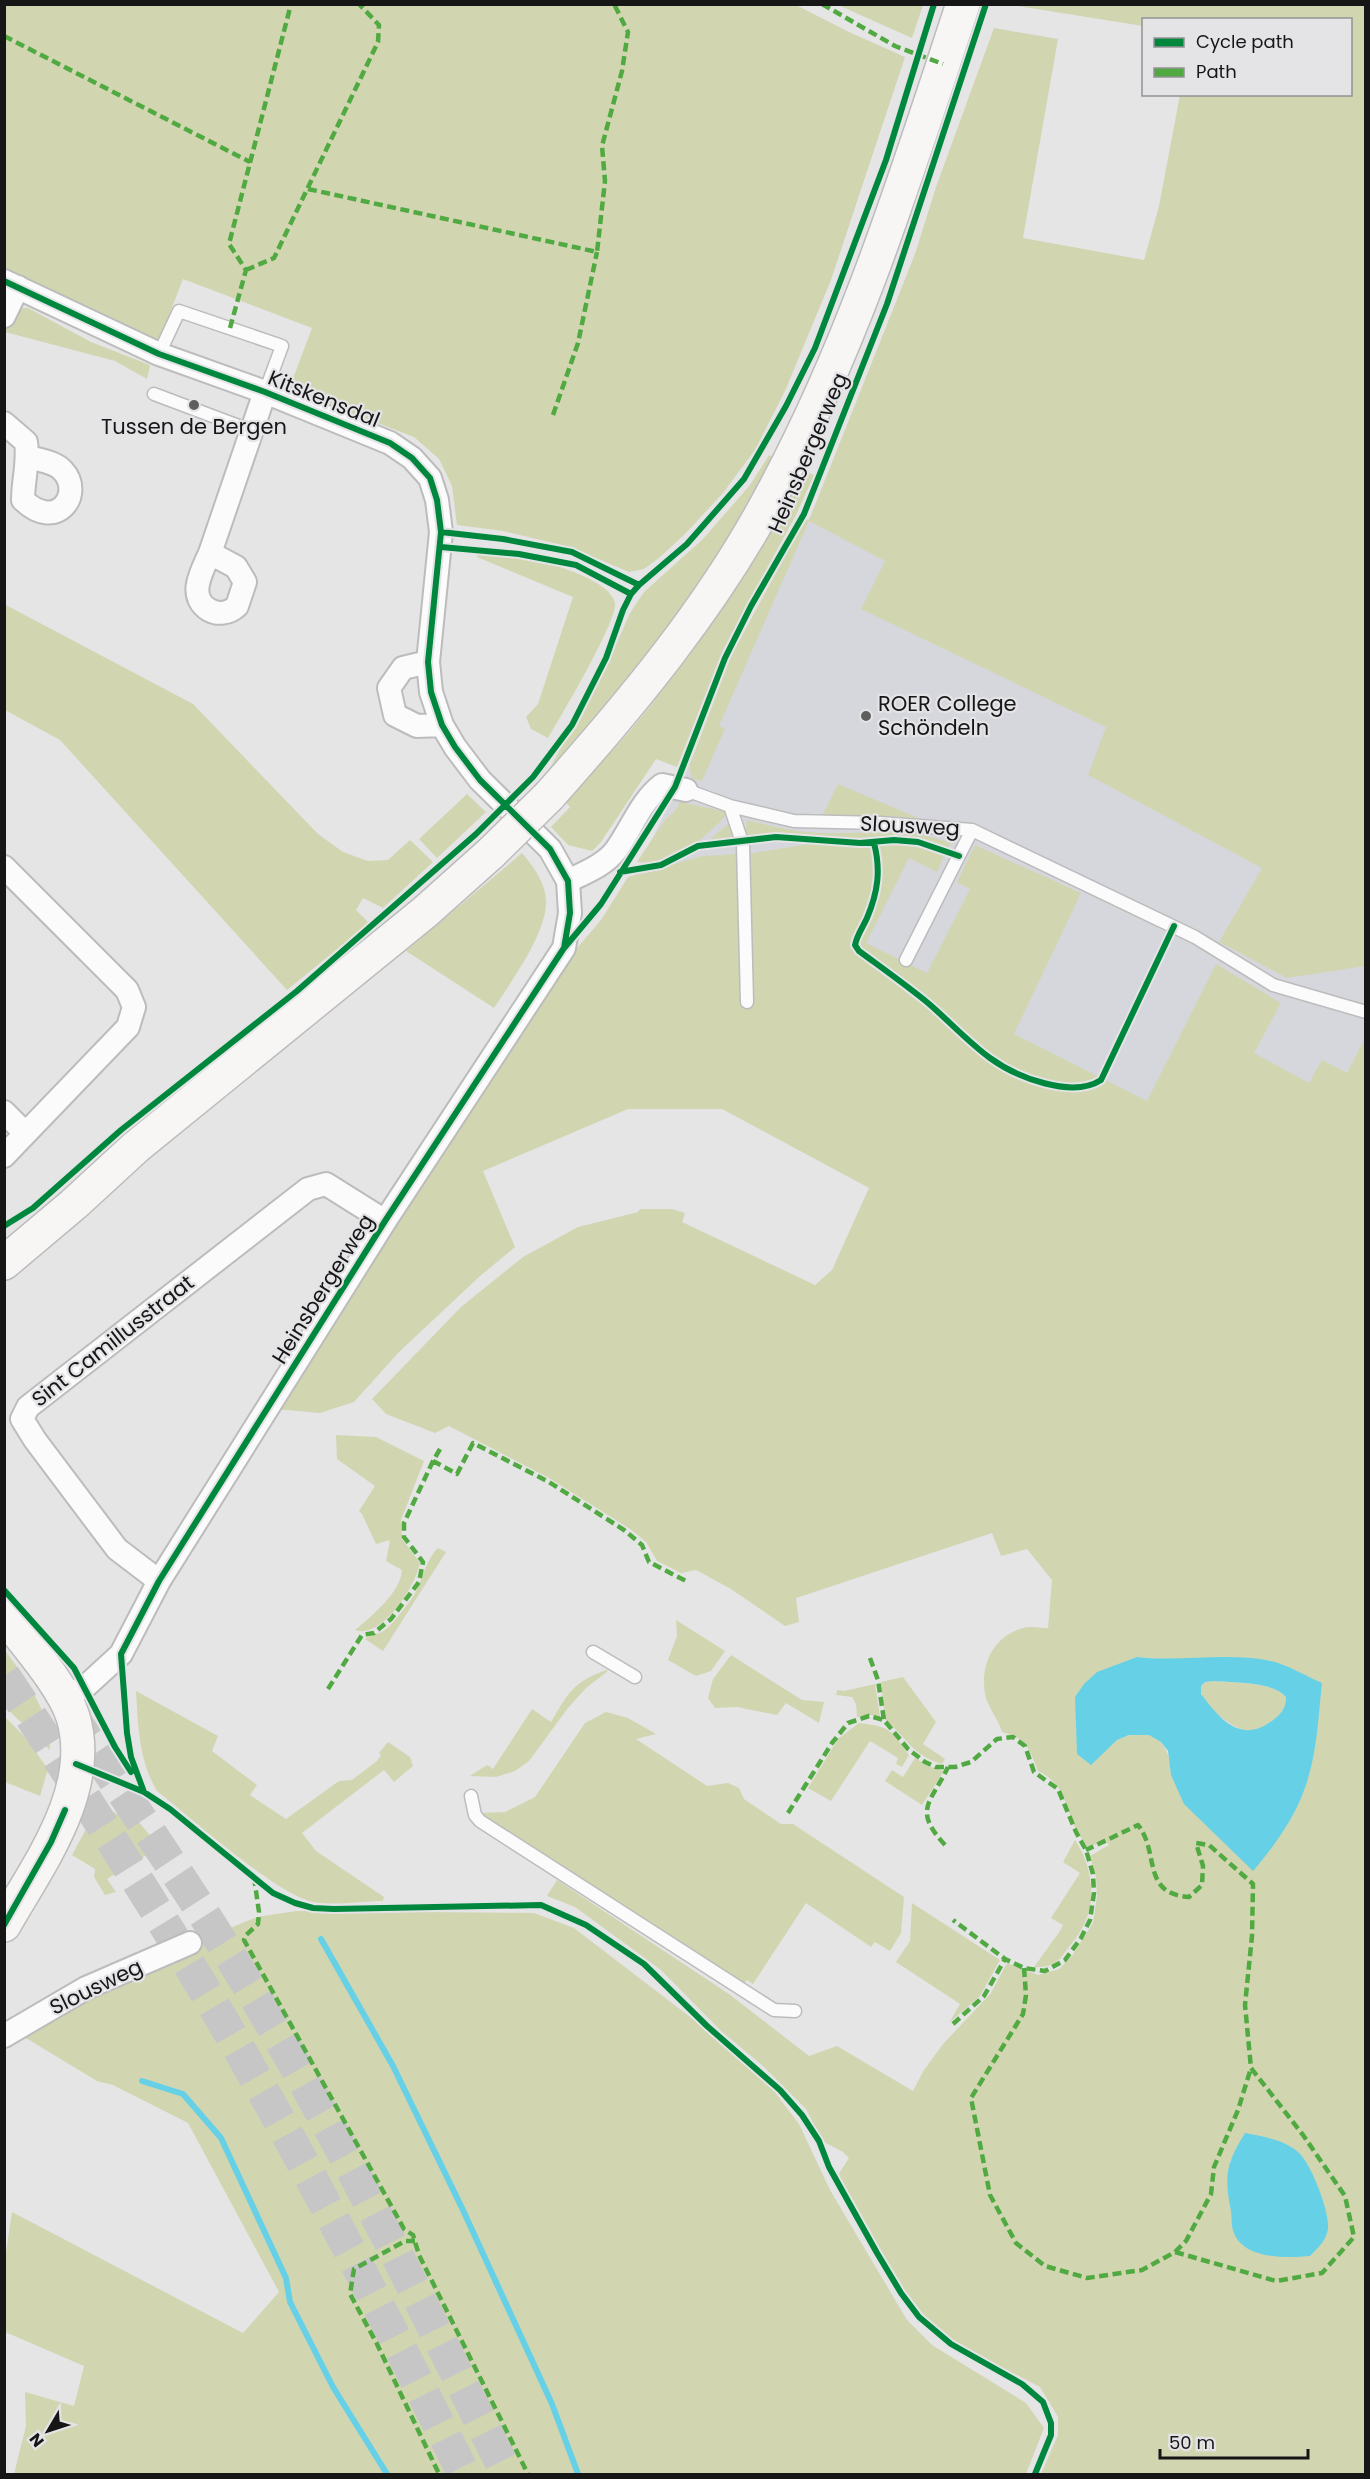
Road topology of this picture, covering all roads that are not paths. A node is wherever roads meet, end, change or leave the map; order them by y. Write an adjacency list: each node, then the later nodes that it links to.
1 (963, 4): 26 (main road, Heinsbergerweg, bridge)
2 (11, 284): 3 (street, Kitskensdal); 4 (street, Kitskensdal)
3 (4, 316)
4 (159, 354): 5 (street, Kitskensdal); 5 (lane)
5 (265, 392): 8 (street, Kitskensdal); 11 (street, Kitskensdal)
6 (154, 394): 8 (lane)
7 (4, 423): 9 (street)
8 (252, 431): 10 (street, Kitskensdal)
9 (28, 457)
10 (210, 553)
11 (428, 662): 12 (street, Kitskensdal); 12 (street)
12 (442, 725): 13 (street, Kitskensdal)
13 (480, 780): 18 (street, Heinsbergerweg)
14 (686, 790): 15 (lane, Slousweg); 18 (street, Slousweg)
15 (730, 806): 16 (lane, Slousweg); 20 (lane)
16 (972, 830): 19 (lane); 21 (lane, Slousweg)
17 (4, 867): 23 (street)
18 (568, 881): 25 (street, Heinsbergerweg)
19 (906, 960)
20 (747, 1002)
21 (1365, 1012)
22 (4, 1112): 23 (street)
23 (25, 1133): 24 (street)
24 (4, 1156)
25 (385, 1221): 27 (street, Heinsbergerweg); 27 (street, Sint Camillusstraat)
26 (4, 1263)
27 (159, 1581): 31 (street, Heinsbergerweg)
28 (4, 1615): 31 (main road)
29 (593, 1652): 30 (lane)
30 (635, 1677)
31 (63, 1697): 33 (main road)
32 (471, 1796): 35 (lane)
33 (4, 1925)
34 (190, 1943): 36 (street, Slousweg)
35 (795, 2011)
36 (4, 2036)

